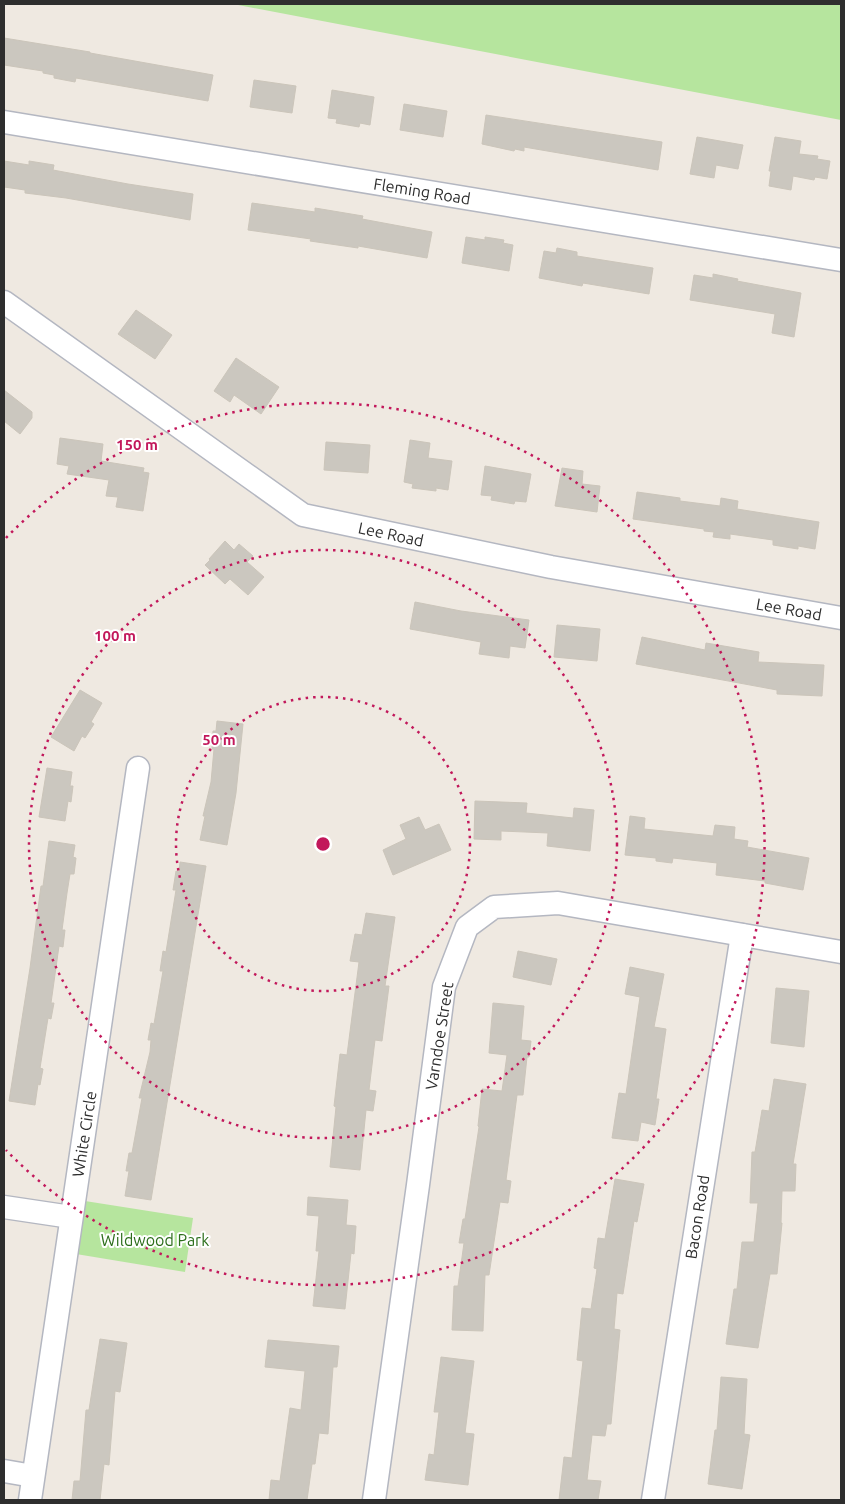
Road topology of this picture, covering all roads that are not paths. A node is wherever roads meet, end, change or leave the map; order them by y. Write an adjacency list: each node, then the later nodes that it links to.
1 (4, 122): 2 (street, Fleming Road)
2 (841, 260)
3 (4, 302): 4 (street, Lee Road)
4 (841, 618)
5 (138, 768): 9 (street, White Circle)
6 (742, 935): 7 (street, Varndoe Street); 13 (street, Varndoe Street); 14 (street, Bacon Road)
7 (841, 952)
8 (4, 1207): 9 (street)
9 (71, 1217): 11 (street, White Circle)
10 (4, 1471): 11 (street)
11 (33, 1476): 12 (street, White Circle)
12 (30, 1500)
13 (374, 1500)
14 (653, 1500)

